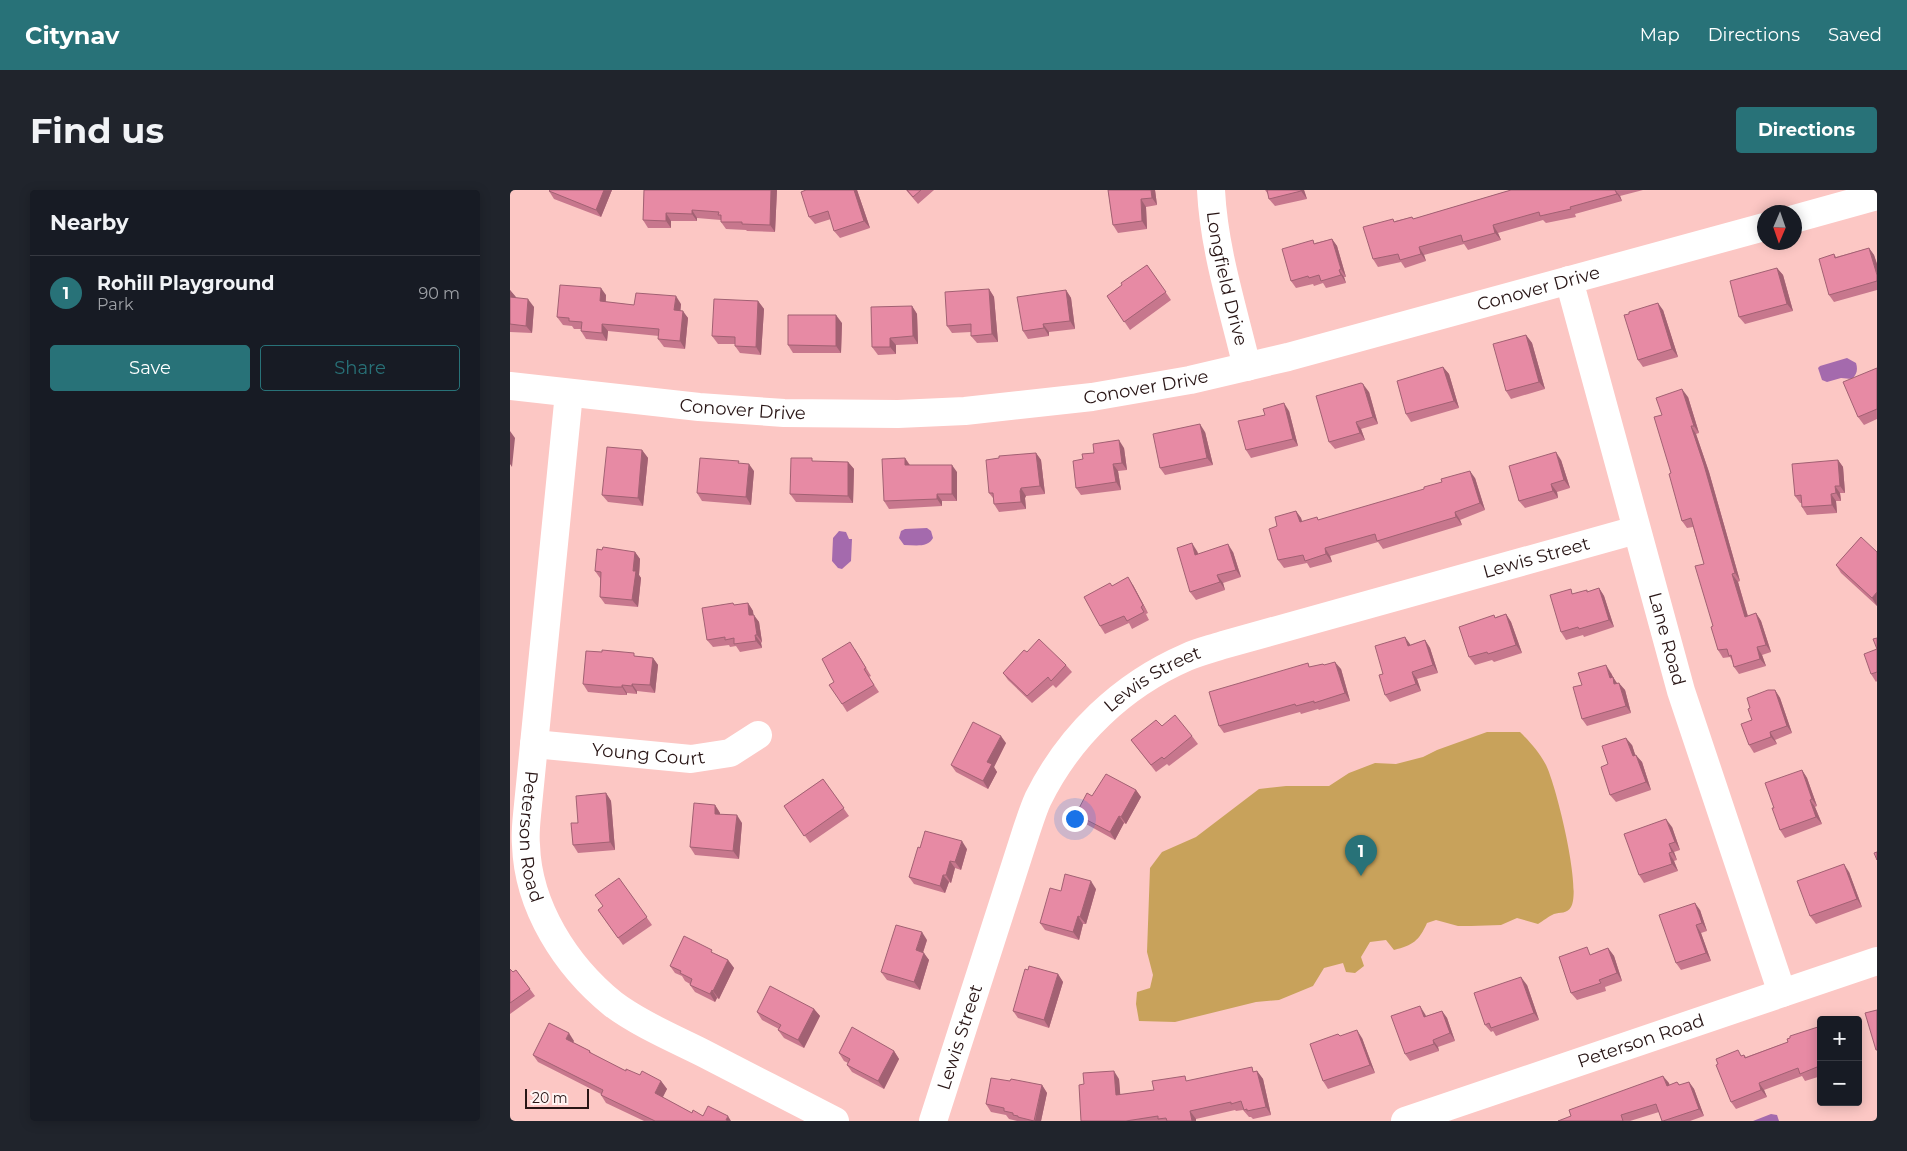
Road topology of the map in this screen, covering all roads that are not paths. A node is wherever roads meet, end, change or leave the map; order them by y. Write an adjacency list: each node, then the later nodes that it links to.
1 (1211, 190): 6 (street, Longfield Drive)
2 (1877, 196): 3 (street)
3 (1802, 217)
4 (1757, 229): 5 (street, Conover Drive)
5 (1568, 280): 6 (street, Conover Drive); 9 (street, Lane Road)
6 (1247, 367): 8 (street, Conover Drive)
7 (510, 386): 8 (street, Conover Drive)
8 (569, 393): 11 (street, Peterson Road)
9 (1636, 530): 13 (street, Lane Road); 15 (street, Lewis Street)
10 (758, 735): 11 (street, Young Court)
11 (534, 744): 14 (street, Peterson Road)
12 (1877, 961): 13 (street, Peterson Road)
13 (1782, 993): 16 (street, Peterson Road)
14 (835, 1121)
15 (933, 1121)
16 (1405, 1121)

